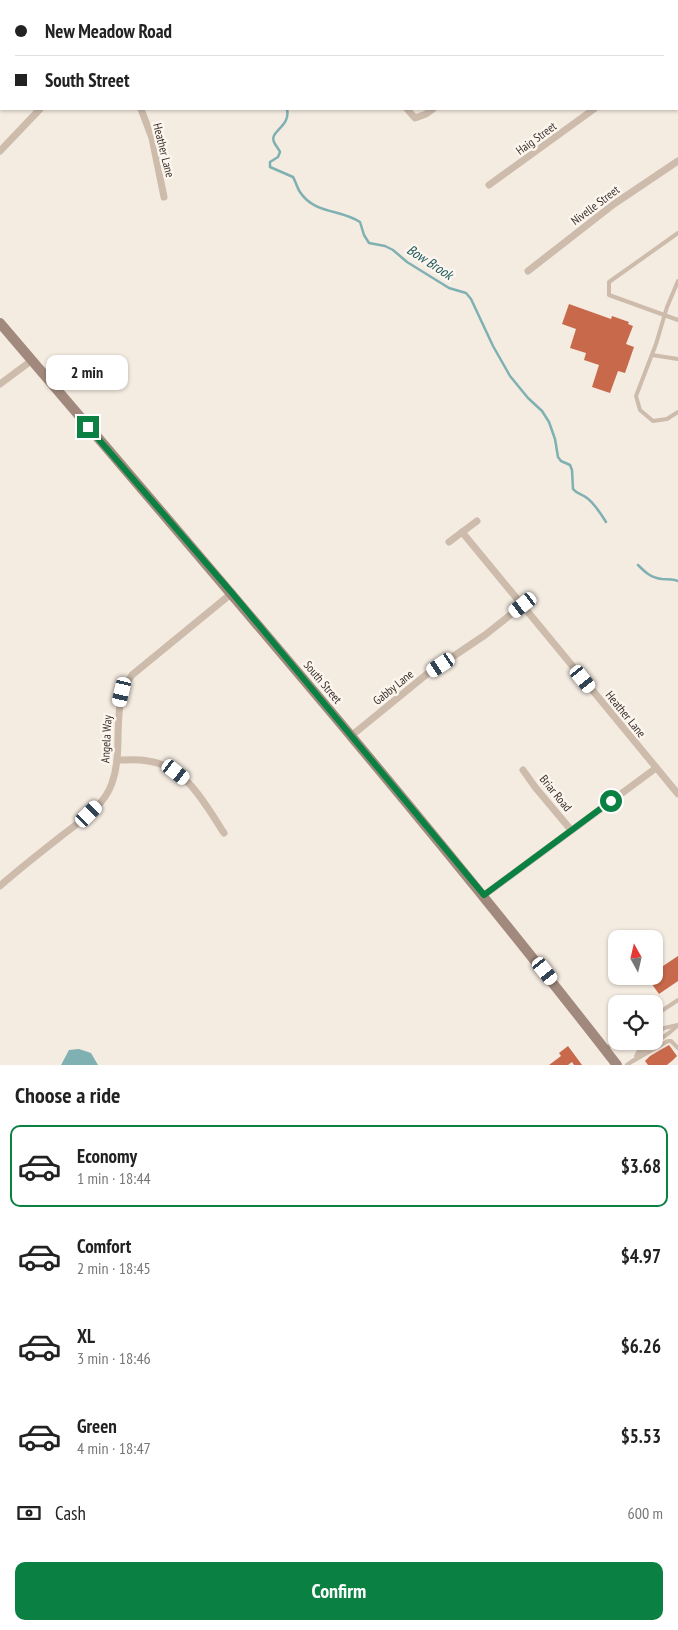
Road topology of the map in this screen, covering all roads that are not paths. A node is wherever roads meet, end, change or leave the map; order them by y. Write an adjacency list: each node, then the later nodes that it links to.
1 (39, 110): 6 (street)
2 (141, 110): 9 (street, Heather Lane)
3 (408, 110): 4 (street)
4 (432, 110)
5 (593, 110): 8 (street, Haig Street)
6 (0, 151)
7 (678, 161): 11 (street, Nivelle Street)
8 (489, 185)
9 (164, 197)
10 (678, 233): 14 (lane)
11 (528, 271)
12 (678, 281): 13 (lane)
13 (677, 287): 14 (lane)
14 (664, 316): 15 (lane); 17 (lane)
15 (678, 320)
16 (0, 323): 19 (main road, South Street)
17 (652, 355): 18 (lane); 21 (lane)
18 (678, 359)
19 (31, 361): 20 (street); 25 (main road, South Street)
20 (0, 384)
21 (678, 412)
22 (477, 521): 23 (street)
23 (462, 532): 24 (street); 26 (street, Heather Lane)
24 (449, 542)
25 (232, 593): 27 (main road, South Street); 28 (street, Angela Way)
26 (523, 605): 27 (street, Gabby Lane); 29 (street, Heather Lane)
27 (351, 736): 35 (main road, South Street)
28 (117, 760): 33 (street); 34 (street, Angela Way)
29 (656, 768): 31 (street, Heather Lane); 32 (street)
30 (523, 770): 32 (street, Briar Road)
31 (678, 794)
32 (571, 830): 35 (street)
33 (224, 833)
34 (0, 886)
35 (484, 895): 42 (main road, South Street)
36 (678, 1000): 37 (lane)
37 (663, 1010)
38 (678, 1025): 39 (lane); 44 (lane)
39 (663, 1029)
40 (608, 1047): 42 (lane)
41 (678, 1048): 45 (lane)
42 (605, 1049): 46 (main road, South Street)
43 (639, 1050): 44 (lane)
44 (636, 1056): 45 (lane)
45 (633, 1061): 47 (lane)
46 (617, 1065)
47 (627, 1065)

